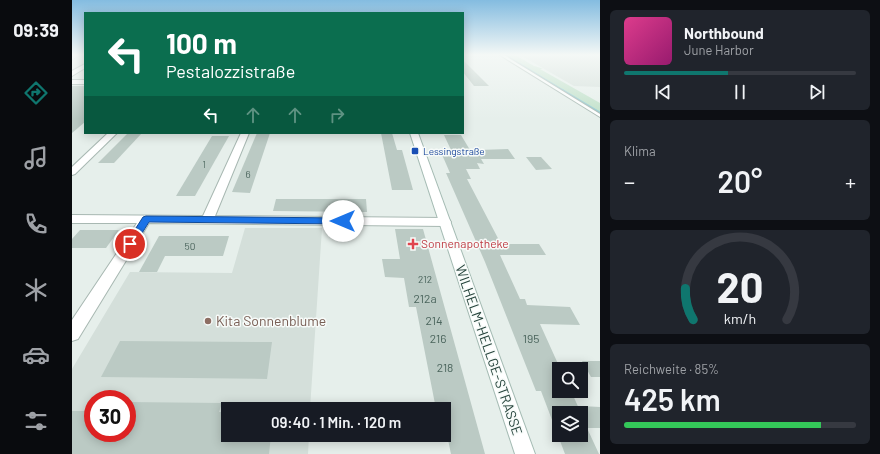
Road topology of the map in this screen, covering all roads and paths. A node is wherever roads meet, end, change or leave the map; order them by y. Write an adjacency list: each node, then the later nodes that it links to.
1 (535, 76): 4 (lane)
2 (72, 82): 3 (street)
3 (84, 82)
4 (600, 116)
5 (112, 134): 8 (street)
6 (245, 134): 11 (street)
7 (414, 134): 12 (street, WILHELM-HELLGE-STRASSE)
8 (72, 172)
9 (72, 219): 10 (street)
10 (146, 219): 11 (street); 13 (street)
11 (208, 220): 12 (street)
12 (445, 222): 14 (street, WILHELM-HELLGE-STRASSE)
13 (72, 334)
14 (525, 454)

